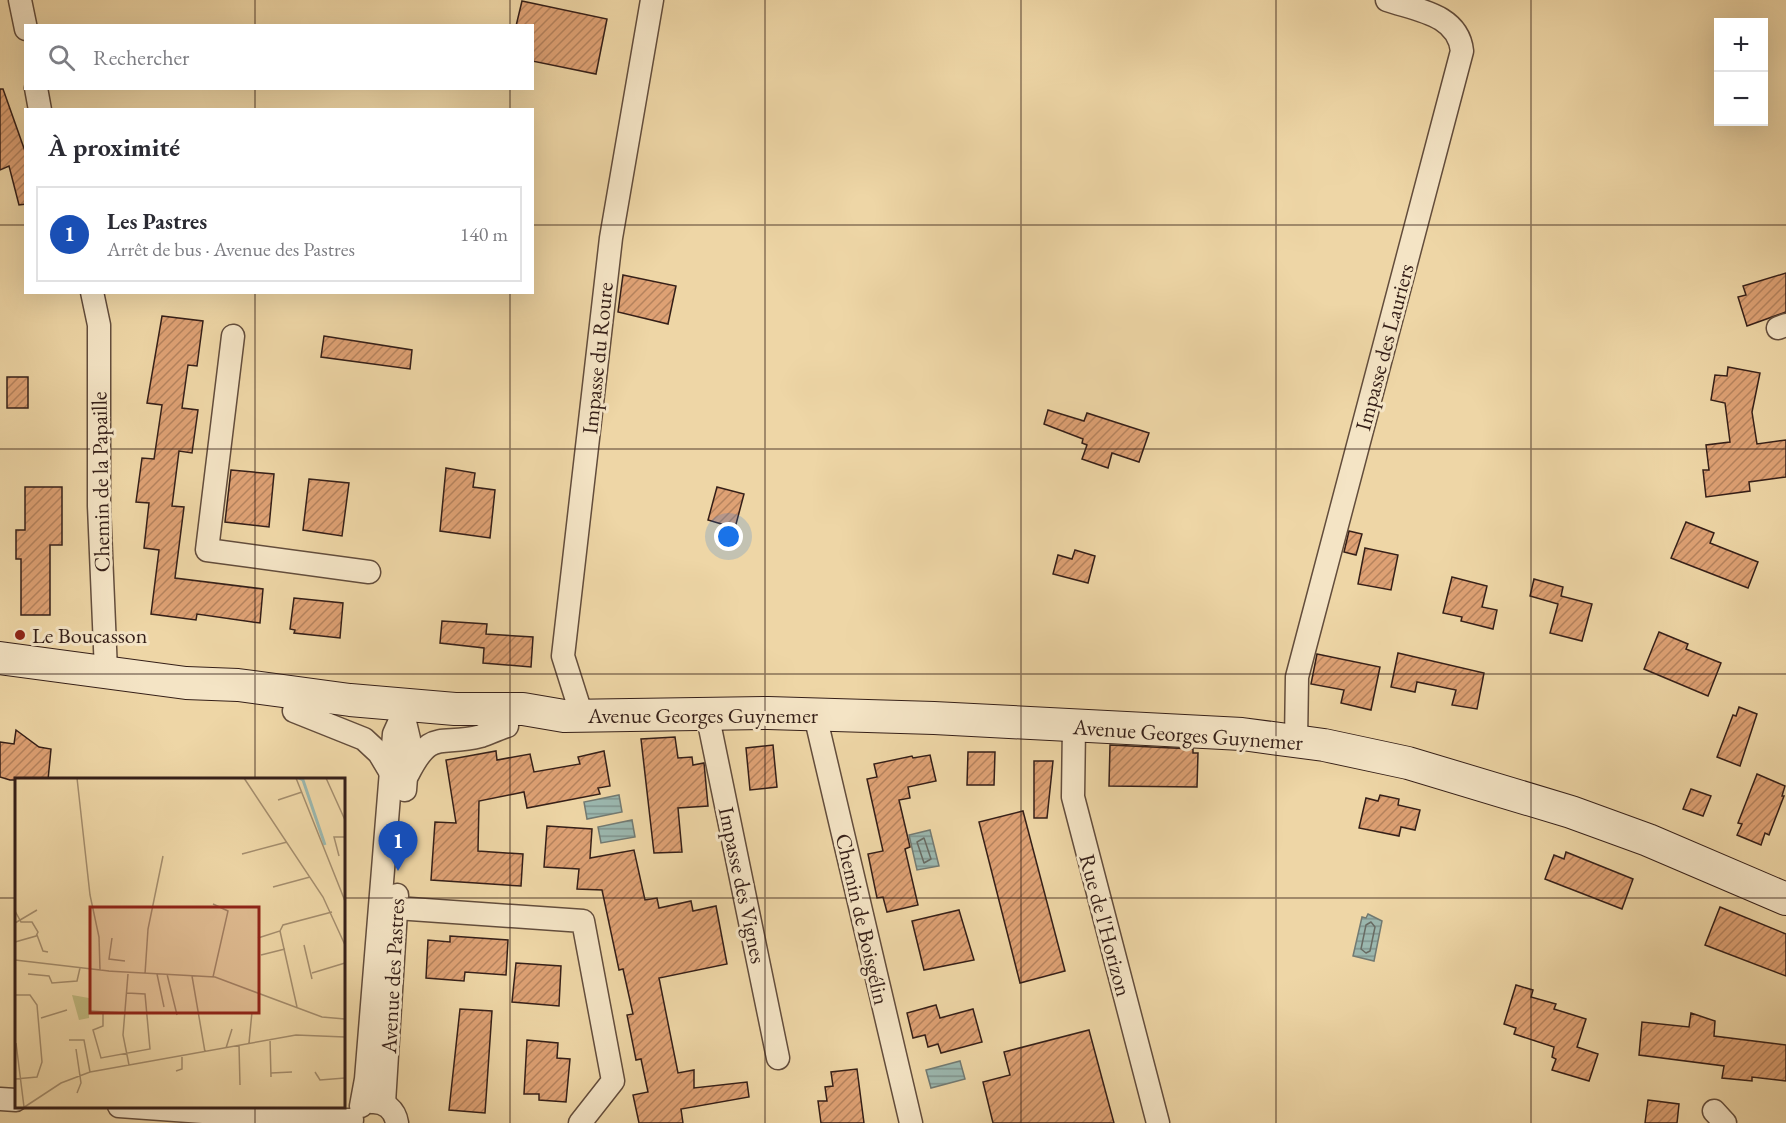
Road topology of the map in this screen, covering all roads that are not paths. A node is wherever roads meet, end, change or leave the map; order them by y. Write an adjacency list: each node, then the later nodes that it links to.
1 (20, 0): 4 (street)
2 (652, 0): 15 (street, Impasse du Roure)
3 (1387, 0): 19 (street, Impasse des Lauriers)
4 (25, 24)
5 (36, 90): 6 (street)
6 (40, 108)
7 (92, 294): 11 (street, Chemin de la Papaille)
8 (232, 336): 9 (street)
9 (369, 572)
10 (0, 658): 11 (main road, Avenue Georges Guynemer)
11 (106, 671): 12 (main road, Avenue Georges Guynemer)
12 (292, 701): 16 (main road, Avenue Georges Guynemer); 17 (main road, Avenue Georges Guynemer); 20 (street)
13 (707, 713): 14 (main road, Avenue Georges Guynemer); 15 (main road, Avenue Georges Guynemer); 23 (street, Impasse des Vignes)
14 (815, 715): 18 (main road, Avenue Georges Guynemer); 31 (street, Chemin de Boisgélin)
15 (573, 716): 16 (main road, Avenue Georges Guynemer)
16 (509, 717): 17 (main road, Avenue Georges Guynemer); 20 (street, Avenue des Pastres)
17 (402, 722): 20 (street, Avenue des Pastres)
18 (1074, 726): 19 (main road, Avenue Georges Guynemer); 32 (street, Rue de l'Horizon)
19 (1296, 741): 21 (main road, Avenue Georges Guynemer)
20 (398, 775): 22 (street, Avenue des Pastres); 28 (street, Avenue des Pastres)
21 (1786, 899)
22 (396, 908): 29 (street, Avenue des Pastres); 30 (street)
23 (778, 1058)
24 (0, 1099): 25 (street)
25 (15, 1100)
26 (121, 1108): 27 (street)
27 (143, 1116): 28 (street)
28 (355, 1116): 29 (street)
29 (397, 1118)
30 (580, 1123)
31 (911, 1123)
32 (1158, 1123)

